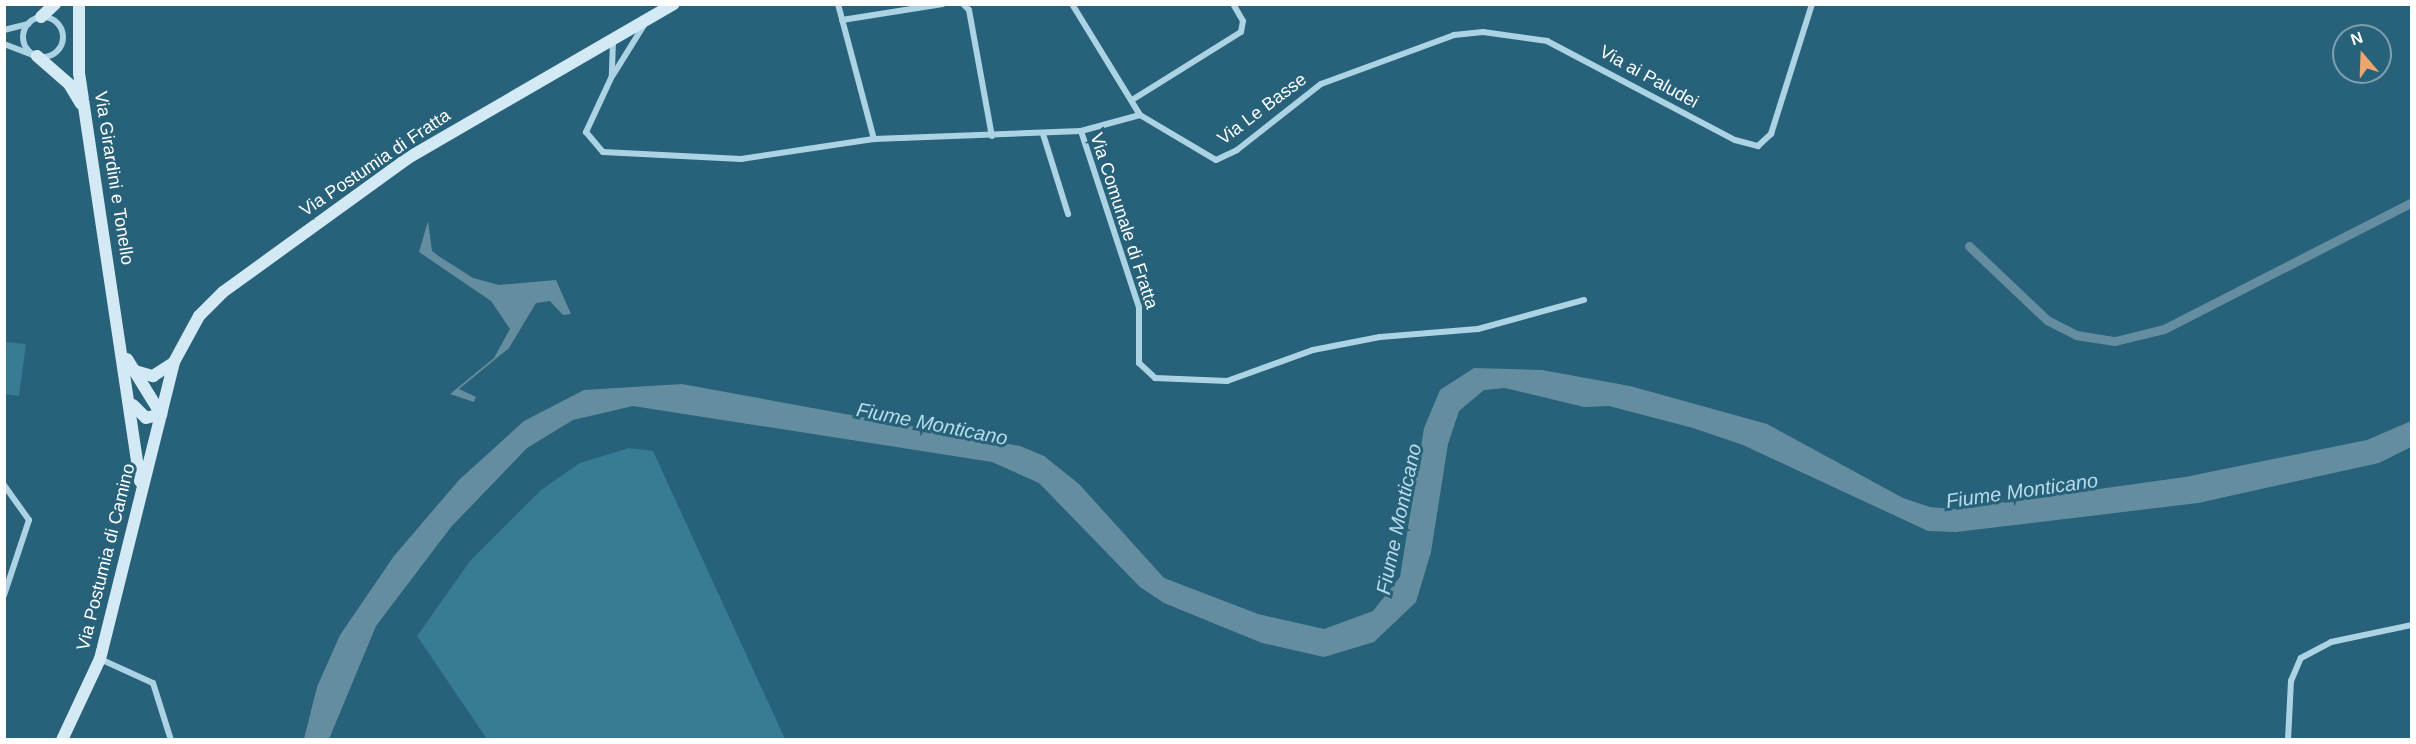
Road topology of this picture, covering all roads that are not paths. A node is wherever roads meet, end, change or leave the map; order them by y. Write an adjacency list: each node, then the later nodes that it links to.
1 (55, 4): 12 (main road)
2 (79, 4): 23 (main road, Via Girardini e Tonello)
3 (674, 4): 15 (main road, Via Postumia di Fratta)
4 (838, 4): 13 (street)
5 (885, 4): 11 (street)
6 (943, 4): 11 (street)
7 (963, 4): 27 (street)
8 (1072, 4): 22 (street)
9 (1233, 4): 22 (street)
10 (1812, 4): 20 (street, Via ai Paludei)
11 (886, 12): 13 (street)
12 (41, 17): 14 (street); 19 (street)
13 (842, 20): 28 (street)
14 (28, 24): 16 (street); 19 (street)
15 (644, 25): 17 (main road, Via Postumia di Fratta); 21 (street)
16 (4, 30)
17 (613, 41): 21 (street, Via Comunale di Fratta); 32 (main road, Via Postumia di Fratta)
18 (4, 44): 19 (street)
19 (36, 56): 23 (main road)
20 (1376, 65): 24 (street, Via Le Basse)
21 (612, 76): 28 (street, Via Comunale di Fratta)
22 (1132, 100): 24 (street)
23 (85, 110): 31 (main road, Via Girardini e Tonello)
24 (1140, 115): 25 (street)
25 (1082, 131): 26 (street, Via Comunale di Fratta); 30 (street, Via Comunale di Fratta)
26 (1043, 134): 27 (street, Via Comunale di Fratta); 29 (street)
27 (992, 136): 28 (street, Via Comunale di Fratta)
28 (874, 139)
29 (1068, 214)
30 (1584, 300)
31 (125, 356): 33 (main road, Via Girardini e Tonello); 34 (main road, Via Girardini e Tonello)
32 (174, 362): 33 (main road); 35 (main road, Via Postumia di Fratta)
33 (135, 371): 35 (main road, Via Girardini e Tonello)
34 (132, 401): 35 (main road); 37 (main road, Via Girardini e Tonello)
35 (161, 414): 37 (main road, Via Postumia di Camino)
36 (4, 485): 38 (street)
37 (140, 498): 40 (main road, Via Postumia di Camino)
38 (4, 595)
39 (2412, 625): 43 (street)
40 (100, 659): 41 (main road, Via Postumia di Camino); 42 (street)
41 (62, 740)
42 (171, 740)
43 (2288, 740)

